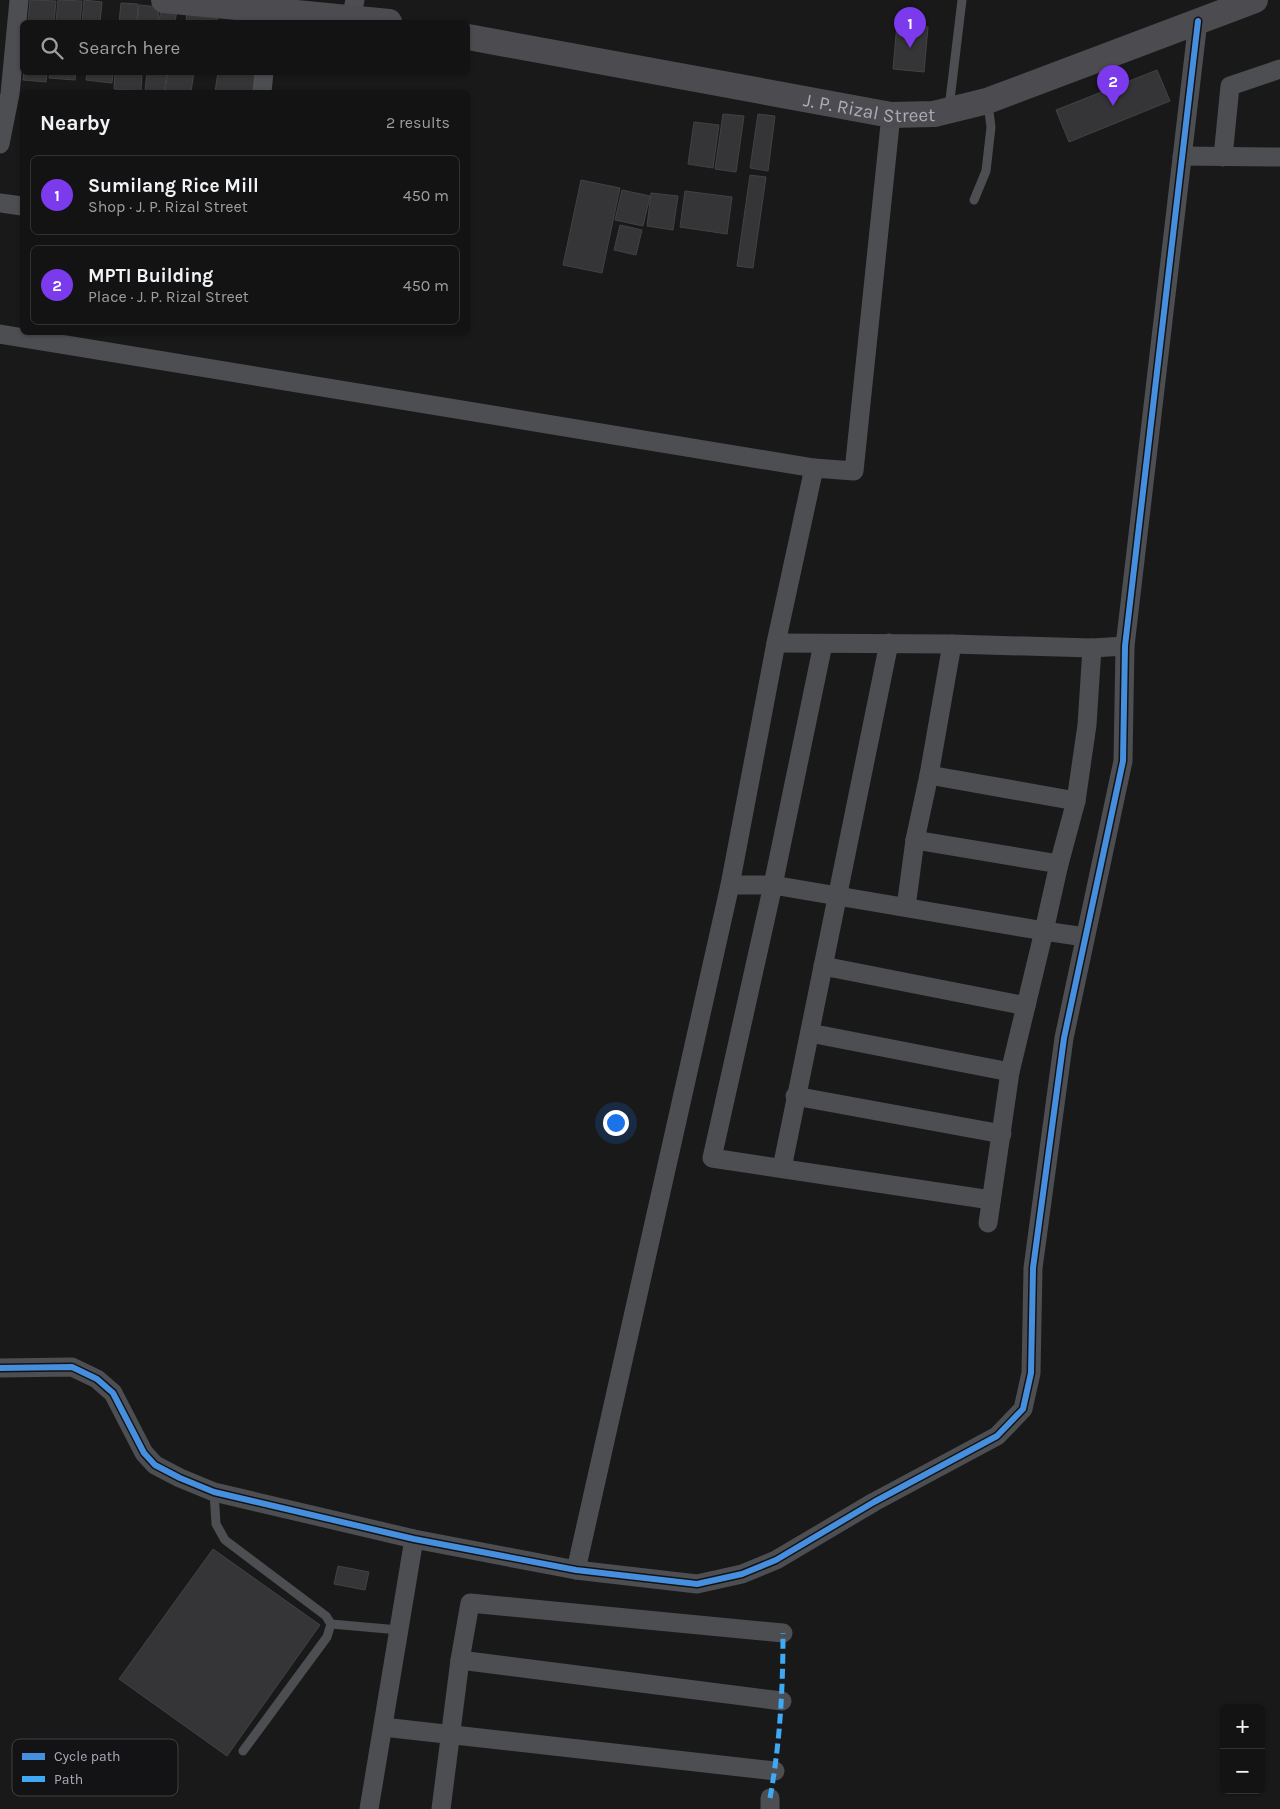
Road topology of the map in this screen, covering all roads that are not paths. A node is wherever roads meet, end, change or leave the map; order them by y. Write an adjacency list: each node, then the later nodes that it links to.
1 (19, 0): 13 (street)
2 (164, 0): 6 (main road)
3 (962, 0): 15 (lane)
4 (1255, 0): 8 (main road, J. P. Rizal Street)
5 (353, 9): 6 (main road); 7 (main road)
6 (272, 16)
7 (383, 20)
8 (1198, 21): 14 (main road, J. P. Rizal Street); 18 (street)
9 (470, 37): 16 (main road, J. P. Rizal Street)
10 (1280, 69): 19 (street)
11 (264, 75): 12 (street)
12 (262, 90)
13 (16, 94): 17 (street)
14 (987, 101): 15 (main road, J. P. Rizal Street); 21 (lane)
15 (948, 111): 16 (main road, J. P. Rizal Street)
16 (891, 115): 25 (street)
17 (0, 144)
18 (1182, 156): 19 (street); 30 (street)
19 (1223, 157): 20 (street)
20 (1280, 158)
21 (974, 200)
22 (0, 203): 23 (street)
23 (20, 206)
24 (0, 334): 25 (street)
25 (814, 468): 26 (street)
26 (776, 643): 28 (street); 36 (street)
27 (889, 643): 28 (street); 29 (street); 38 (street)
28 (823, 644): 37 (street)
29 (952, 644): 31 (street); 32 (street)
30 (1125, 646): 31 (street); 41 (street)
31 (1092, 648): 33 (street)
32 (929, 775): 33 (street); 34 (street)
33 (1076, 801): 35 (street)
34 (914, 840): 35 (street); 39 (street)
35 (1059, 864): 40 (street)
36 (730, 885): 37 (street); 54 (street)
37 (773, 885): 38 (street); 48 (street)
38 (838, 897): 39 (street); 42 (street)
39 (906, 907): 40 (street)
40 (1044, 931): 41 (street); 43 (street)
41 (1085, 937): 54 (street)
42 (823, 966): 43 (street); 44 (street)
43 (1026, 1006): 45 (street)
44 (810, 1034): 45 (street); 46 (street)
45 (1010, 1072): 47 (street)
46 (795, 1096): 47 (street); 48 (street)
47 (1002, 1134): 49 (street)
48 (782, 1168): 49 (street)
49 (991, 1200): 50 (street)
50 (988, 1222)
51 (0, 1368): 52 (street)
52 (214, 1492): 53 (street); 55 (lane)
53 (414, 1539): 54 (street); 56 (street)
54 (576, 1570)
55 (331, 1624): 56 (lane); 62 (lane)
56 (399, 1630): 60 (street)
57 (783, 1633): 58 (street)
58 (460, 1660): 59 (street); 61 (street)
59 (782, 1701)
60 (382, 1727): 61 (street); 64 (street)
61 (450, 1736): 63 (street); 65 (street)
62 (243, 1751)
63 (775, 1771)
64 (369, 1809)
65 (441, 1809)

